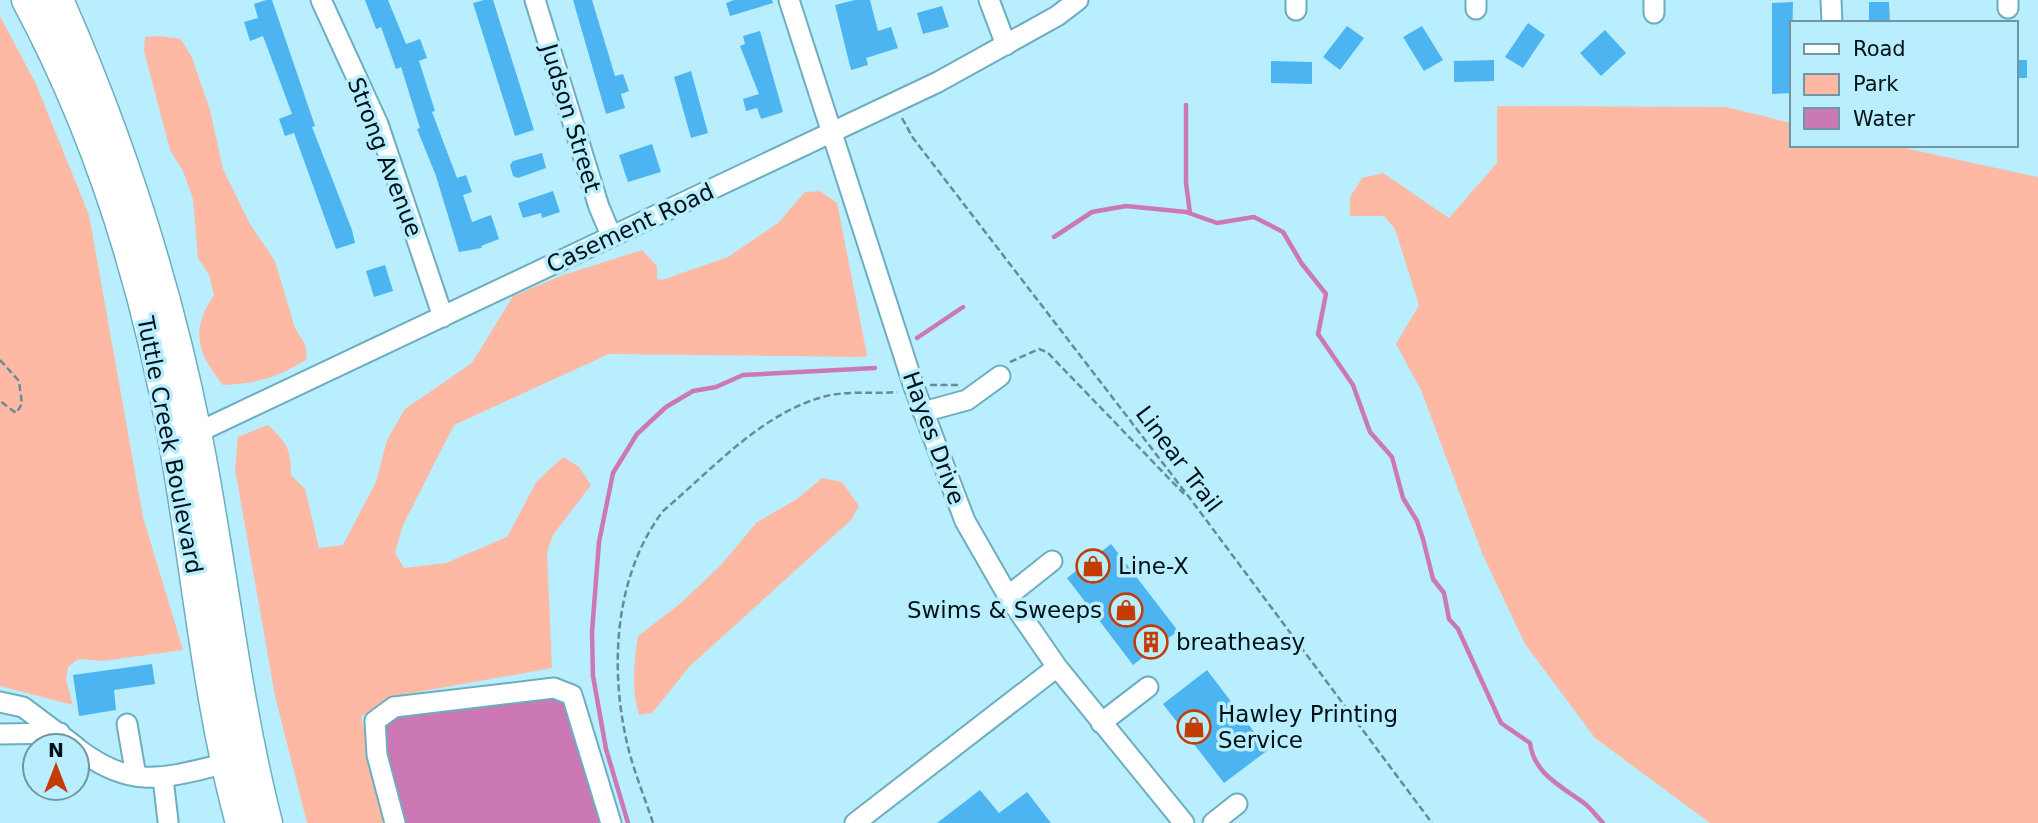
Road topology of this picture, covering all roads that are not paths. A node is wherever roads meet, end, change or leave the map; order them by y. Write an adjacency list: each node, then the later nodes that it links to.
1 (27, 0): 16 (highway, Tuttle Creek Boulevard)
2 (58, 0): 16 (highway, Tuttle Creek Boulevard)
3 (321, 0): 13 (street, Strong Avenue)
4 (535, 0): 12 (street, Judson Street)
5 (789, 0): 11 (street, Hayes Drive)
6 (989, 0): 10 (street)
7 (1079, 0): 10 (street, Casement Road)
8 (1831, 0): 9 (street)
9 (1832, 21)
10 (1006, 45): 11 (street, Casement Road)
11 (831, 132): 12 (street, Casement Road); 15 (street, Hayes Drive)
12 (611, 236): 13 (street, Casement Road)
13 (443, 317): 16 (street, Casement Road)
14 (1000, 376): 15 (street)
15 (923, 412): 18 (street, Hayes Drive)
16 (185, 437): 28 (highway, Tuttle Creek Boulevard); 34 (highway, Tuttle Creek Boulevard)
17 (1052, 561): 18 (street)
18 (1008, 596): 19 (street, Hayes Drive)
19 (1057, 667): 22 (street, Hayes Drive); 37 (street)
20 (1148, 687): 22 (street)
21 (0, 702): 24 (street)
22 (1101, 723): 38 (street, Hayes Drive)
23 (127, 724): 29 (street)
24 (59, 732)
25 (0, 734): 26 (street)
26 (21, 734)
27 (91, 757): 29 (street)
28 (227, 763): 30 (street); 33 (highway, Tuttle Creek Boulevard)
29 (135, 776): 30 (street)
30 (163, 778): 32 (street)
31 (1237, 804): 39 (street)
32 (168, 821)
33 (241, 823)
34 (267, 823)
35 (395, 823): 36 (street)
36 (611, 823)
37 (855, 823)
38 (1184, 823)
39 (1213, 823)

